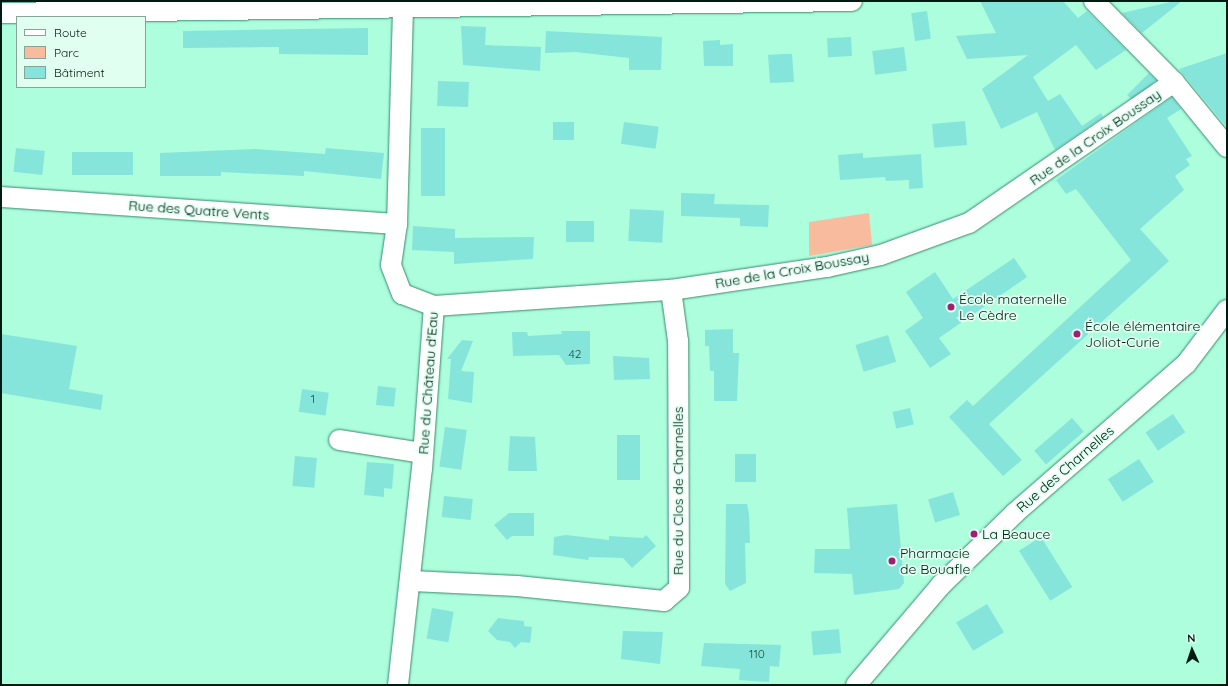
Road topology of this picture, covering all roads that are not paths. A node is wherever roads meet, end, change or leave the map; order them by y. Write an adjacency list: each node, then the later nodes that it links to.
1 (852, 1): 3 (street)
2 (1094, 1): 6 (street)
3 (502, 3): 4 (street)
4 (403, 8): 5 (street); 9 (street, Rue du Château d'Eau)
5 (1, 13)
6 (1174, 82): 7 (street); 10 (street, Rue de la Croix Boussay)
7 (1227, 147)
8 (1, 197): 9 (street, Rue des Quatre Vents)
9 (397, 224): 11 (street, Rue du Château d'Eau)
10 (671, 290): 11 (street, Rue de la Croix Boussay); 15 (street, Rue du Clos de Charnelles)
11 (434, 306): 14 (street, Rue du Château d'Eau)
12 (1227, 310): 17 (street, Rue des Charnelles)
13 (339, 440): 14 (street)
14 (423, 452): 15 (street, Rue du Château d'Eau)
15 (412, 581): 16 (street, Rue du Château d'Eau)
16 (398, 685)
17 (856, 685)

